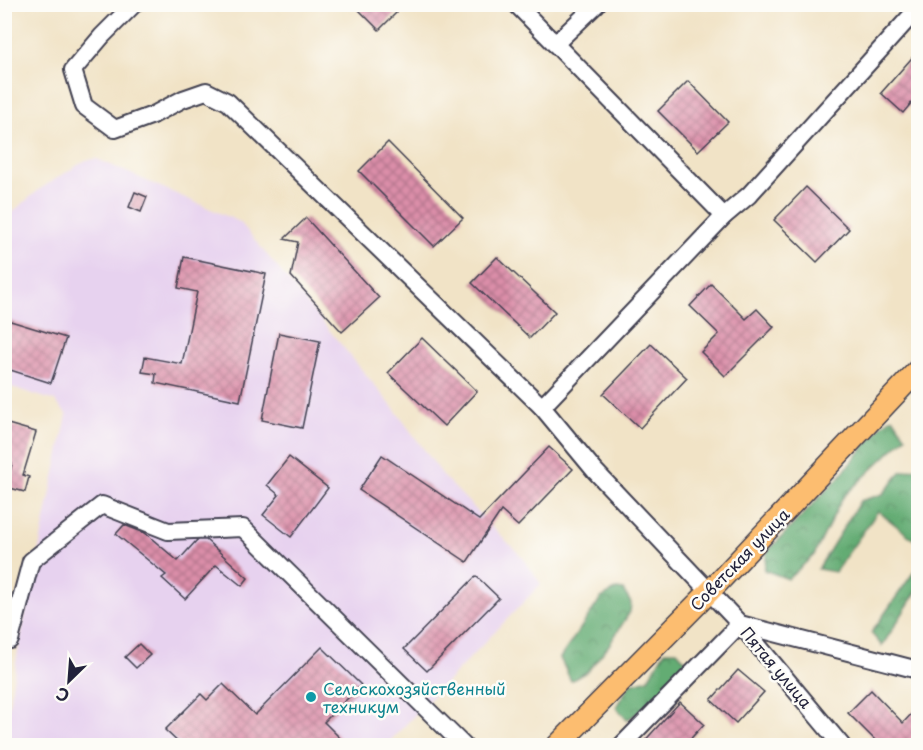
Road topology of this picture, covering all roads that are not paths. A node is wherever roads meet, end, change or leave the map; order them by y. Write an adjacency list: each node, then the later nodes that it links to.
1 (134, 4): 8 (street, Пятая улица)
2 (516, 4): 5 (street)
3 (597, 4): 5 (street)
4 (918, 8): 6 (street)
5 (555, 44): 6 (street)
6 (724, 216): 8 (street)
7 (918, 370): 9 (main road, Советская улица)
8 (542, 407): 9 (street, Пятая улица)
9 (710, 591): 10 (street, Пятая улица); 14 (main road, Советская улица)
10 (740, 624): 12 (street); 15 (street); 16 (street, Пятая улица)
11 (10, 640): 13 (street)
12 (918, 670)
13 (464, 746)
14 (557, 746)
15 (621, 746)
16 (842, 746)

